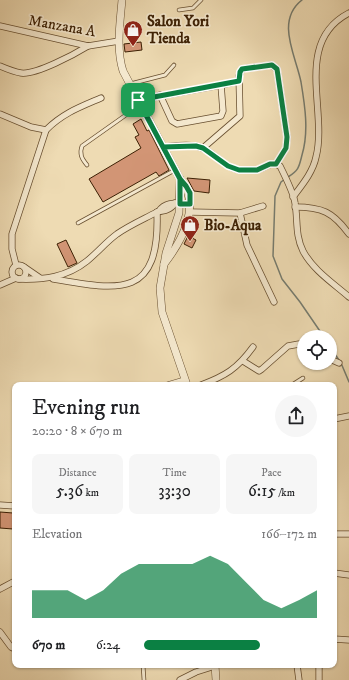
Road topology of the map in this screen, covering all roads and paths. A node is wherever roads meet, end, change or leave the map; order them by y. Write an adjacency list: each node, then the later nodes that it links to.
1 (122, 0): 6 (street)
2 (200, 0): 3 (lane)
3 (179, 10)
4 (349, 13): 24 (street)
5 (0, 26): 7 (street, Manzana A)
6 (119, 41): 7 (street, Manzana A); 11 (street)
7 (88, 46): 9 (street)
8 (174, 65): 11 (lane)
9 (0, 66)
10 (239, 81): 12 (street); 19 (street); 20 (street)
11 (130, 84): 15 (street)
12 (221, 85): 13 (street); 13 (street)
13 (160, 95): 15 (street)
14 (101, 98): 17 (street)
15 (139, 102): 18 (street); 21 (lane)
16 (0, 114): 17 (street)
17 (46, 130): 34 (street)
18 (163, 147): 19 (street); 22 (street)
19 (203, 148): 20 (street)
20 (276, 164): 24 (street)
21 (87, 165)
22 (175, 170): 23 (street); 31 (lane)
23 (180, 179): 25 (street); 27 (street)
24 (293, 197): 28 (street)
25 (177, 203): 27 (street); 29 (street); 33 (street)
26 (263, 206): 30 (street)
27 (190, 208): 30 (street); 33 (street)
28 (295, 208): 32 (street); 40 (street)
29 (158, 212): 38 (street); 38 (street)
30 (240, 212): 41 (street)
31 (78, 223)
32 (349, 234)
33 (164, 264): 46 (street)
34 (16, 265): 35 (street); 36 (street)
35 (24, 268): 36 (street); 37 (street)
36 (17, 278): 37 (street); 39 (street)
37 (41, 278): 38 (street)
38 (49, 278)
39 (0, 285)
40 (349, 297)
41 (274, 302)
42 (297, 344): 44 (street)
43 (253, 347): 44 (street)
44 (243, 361): 47 (street)
45 (303, 378): 48 (lane)
46 (186, 382)
47 (209, 382)
48 (297, 382)
49 (349, 416): 50 (street)
50 (337, 418)
51 (0, 505): 52 (street)
52 (12, 506)
53 (337, 534): 54 (street)
54 (349, 534)
55 (337, 573): 56 (street)
56 (349, 575)
57 (12, 583): 58 (street)
58 (0, 589)
59 (0, 632): 62 (street)
60 (337, 639): 61 (street)
61 (349, 640)
62 (12, 648)
63 (143, 668): 68 (lane)
64 (209, 668): 69 (street)
65 (215, 668): 70 (street)
66 (297, 668): 71 (street)
67 (320, 668): 72 (street)
68 (144, 680)
69 (180, 680)
70 (216, 680)
71 (299, 680)
72 (320, 680)

